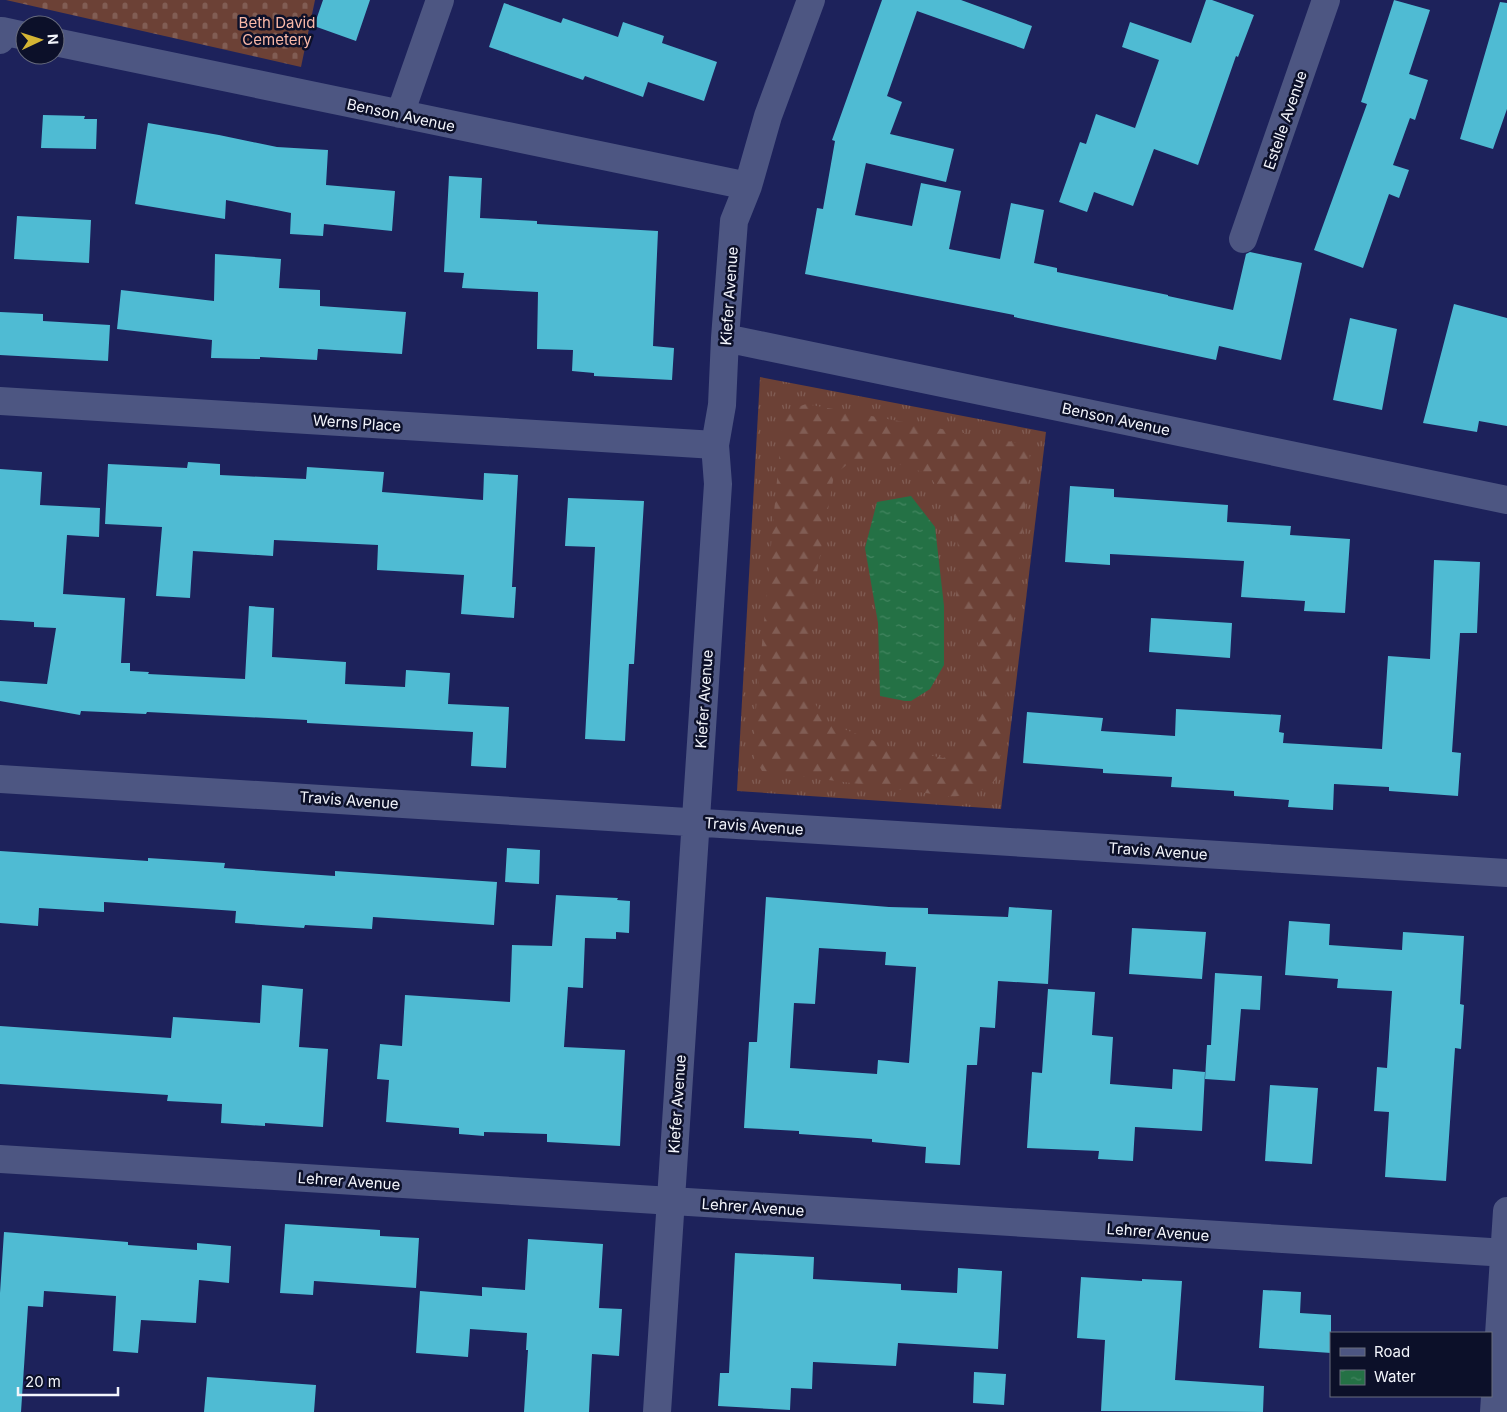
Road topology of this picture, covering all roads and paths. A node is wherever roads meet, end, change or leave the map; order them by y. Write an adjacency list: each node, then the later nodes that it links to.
1 (440, 0): 7 (street)
2 (810, 0): 8 (street, Kiefer Avenue)
3 (1326, 0): 9 (street, Estelle Avenue)
4 (15, 34): 5 (street)
5 (0, 40)
6 (65, 44): 7 (street, Benson Avenue)
7 (400, 114): 8 (street, Benson Avenue)
8 (748, 186): 10 (street, Kiefer Avenue)
9 (1243, 239)
10 (725, 338): 12 (street, Kiefer Avenue); 13 (street, Benson Avenue)
11 (0, 401): 12 (street, Werns Place)
12 (715, 445): 15 (street, Kiefer Avenue)
13 (1507, 500)
14 (0, 779): 15 (street, Travis Avenue)
15 (695, 822): 16 (street, Travis Avenue); 18 (street, Kiefer Avenue)
16 (1507, 874)
17 (0, 1159): 18 (street, Lehrer Avenue)
18 (670, 1202): 20 (street, Lehrer Avenue); 21 (street, Kiefer Avenue)
19 (1507, 1211): 20 (street)
20 (1506, 1253): 22 (street)
21 (657, 1412)
22 (1494, 1412)

